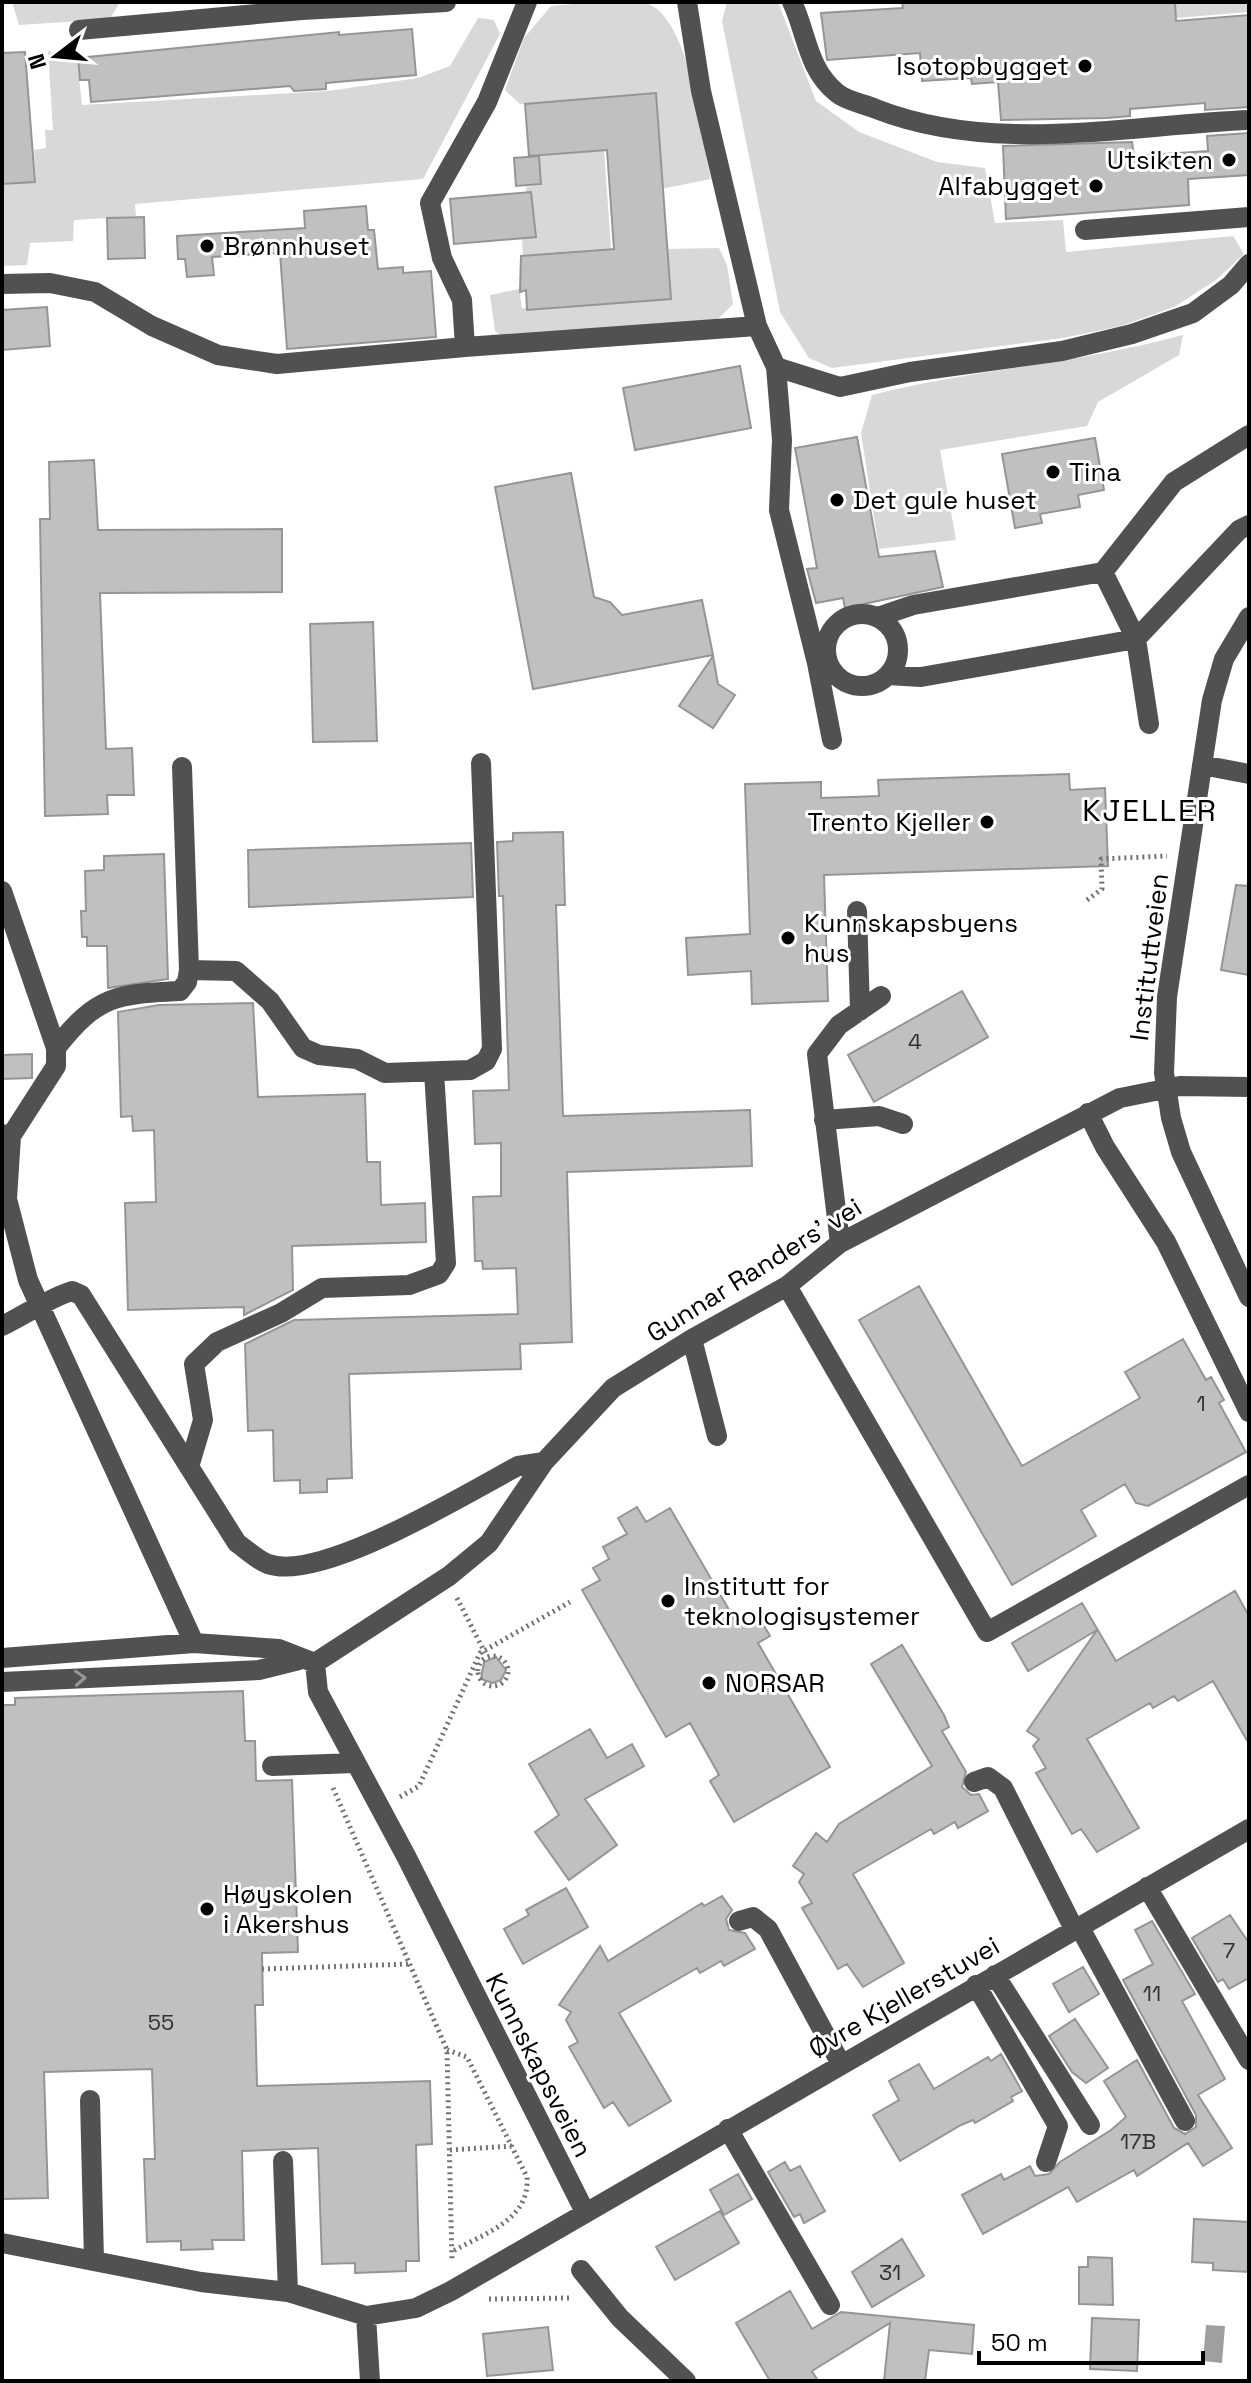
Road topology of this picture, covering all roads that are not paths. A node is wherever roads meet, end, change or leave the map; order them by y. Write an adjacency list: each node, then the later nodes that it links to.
1 (446, 2): 5 (street)
2 (527, 2): 13 (street)
3 (687, 2): 12 (street)
4 (792, 2): 7 (street)
5 (334, 6): 6 (street)
6 (79, 30)
7 (1249, 120)
8 (1249, 217): 9 (street)
9 (1085, 230)
10 (1249, 264): 14 (street)
11 (2, 284): 13 (street)
12 (757, 326): 13 (street); 14 (street)
13 (465, 347)
14 (776, 367): 21 (street)
15 (1249, 435): 17 (street)
16 (1249, 525): 20 (street)
17 (1103, 572): 18 (street); 20 (street)
18 (878, 617): 21 (street); 22 (street)
19 (1249, 617): 26 (street, Instituttveien)
20 (1136, 639): 22 (street); 23 (street)
21 (822, 661): 22 (street); 24 (street)
22 (888, 675)
23 (1149, 724)
24 (832, 740)
25 (481, 763): 35 (street)
26 (1202, 765): 28 (street); 37 (street, Instituttveien)
27 (182, 767): 31 (street)
28 (1249, 774)
29 (2, 891): 34 (street)
30 (857, 911): 33 (street)
31 (189, 970): 34 (street); 35 (street)
32 (881, 996): 33 (street)
33 (860, 1011): 39 (street)
34 (56, 1048): 41 (street)
35 (434, 1072): 51 (street)
36 (1249, 1087): 37 (street, Gunnar Randers' vei)
37 (1165, 1088): 38 (street, Gunnar Randers' vei); 44 (street, Instituttveien)
38 (1088, 1113): 42 (street, Gunnar Randers' vei); 48 (street)
39 (824, 1120): 40 (street); 42 (street)
40 (903, 1124)
41 (6, 1135): 45 (street)
42 (840, 1243): 43 (street, Gunnar Randers' vei)
43 (787, 1286): 47 (street, Gunnar Randers' vei); 52 (street)
44 (1249, 1297)
45 (41, 1308): 46 (street); 51 (street); 53 (street)
46 (2, 1326)
47 (692, 1339): 49 (street); 50 (street, Gunnar Randers' vei)
48 (1249, 1412)
49 (717, 1436)
50 (544, 1462): 51 (street); 55 (street, Gunnar Randers' vei)
51 (189, 1467)
52 (1249, 1485)
53 (194, 1643): 54 (street); 55 (street)
54 (2, 1658)
55 (307, 1661): 56 (street, Gunnar Randers' vei, one-way to 55); 57 (street, Kunnskapsveien)
56 (2, 1682)
57 (355, 1763): 58 (street); 74 (street, Kunnskapsveien)
58 (272, 1766)
59 (974, 1782): 63 (street)
60 (1249, 1829): 61 (street, Øvre Kjellerstuvei)
61 (1147, 1887): 63 (street, Øvre Kjellerstuvei); 66 (street)
62 (739, 1921): 67 (street)
63 (1077, 1928): 64 (street, Øvre Kjellerstuvei); 69 (street)
64 (995, 1975): 65 (street, Øvre Kjellerstuvei); 70 (street)
65 (976, 1985): 67 (street, Øvre Kjellerstuvei); 73 (street)
66 (1249, 2060)
67 (841, 2064): 71 (street, Øvre Kjellerstuvei)
68 (90, 2100): 76 (street)
69 (1185, 2121)
70 (1090, 2125)
71 (728, 2129): 74 (street, Øvre Kjellerstuvei); 79 (street)
72 (283, 2161): 78 (street)
73 (1046, 2162)
74 (585, 2212): 80 (street)
75 (2, 2243): 76 (street)
76 (94, 2260): 78 (street)
77 (581, 2270): 82 (street)
78 (288, 2292): 80 (street)
79 (830, 2305)
80 (366, 2316): 81 (street)
81 (370, 2381)
82 (686, 2381)

